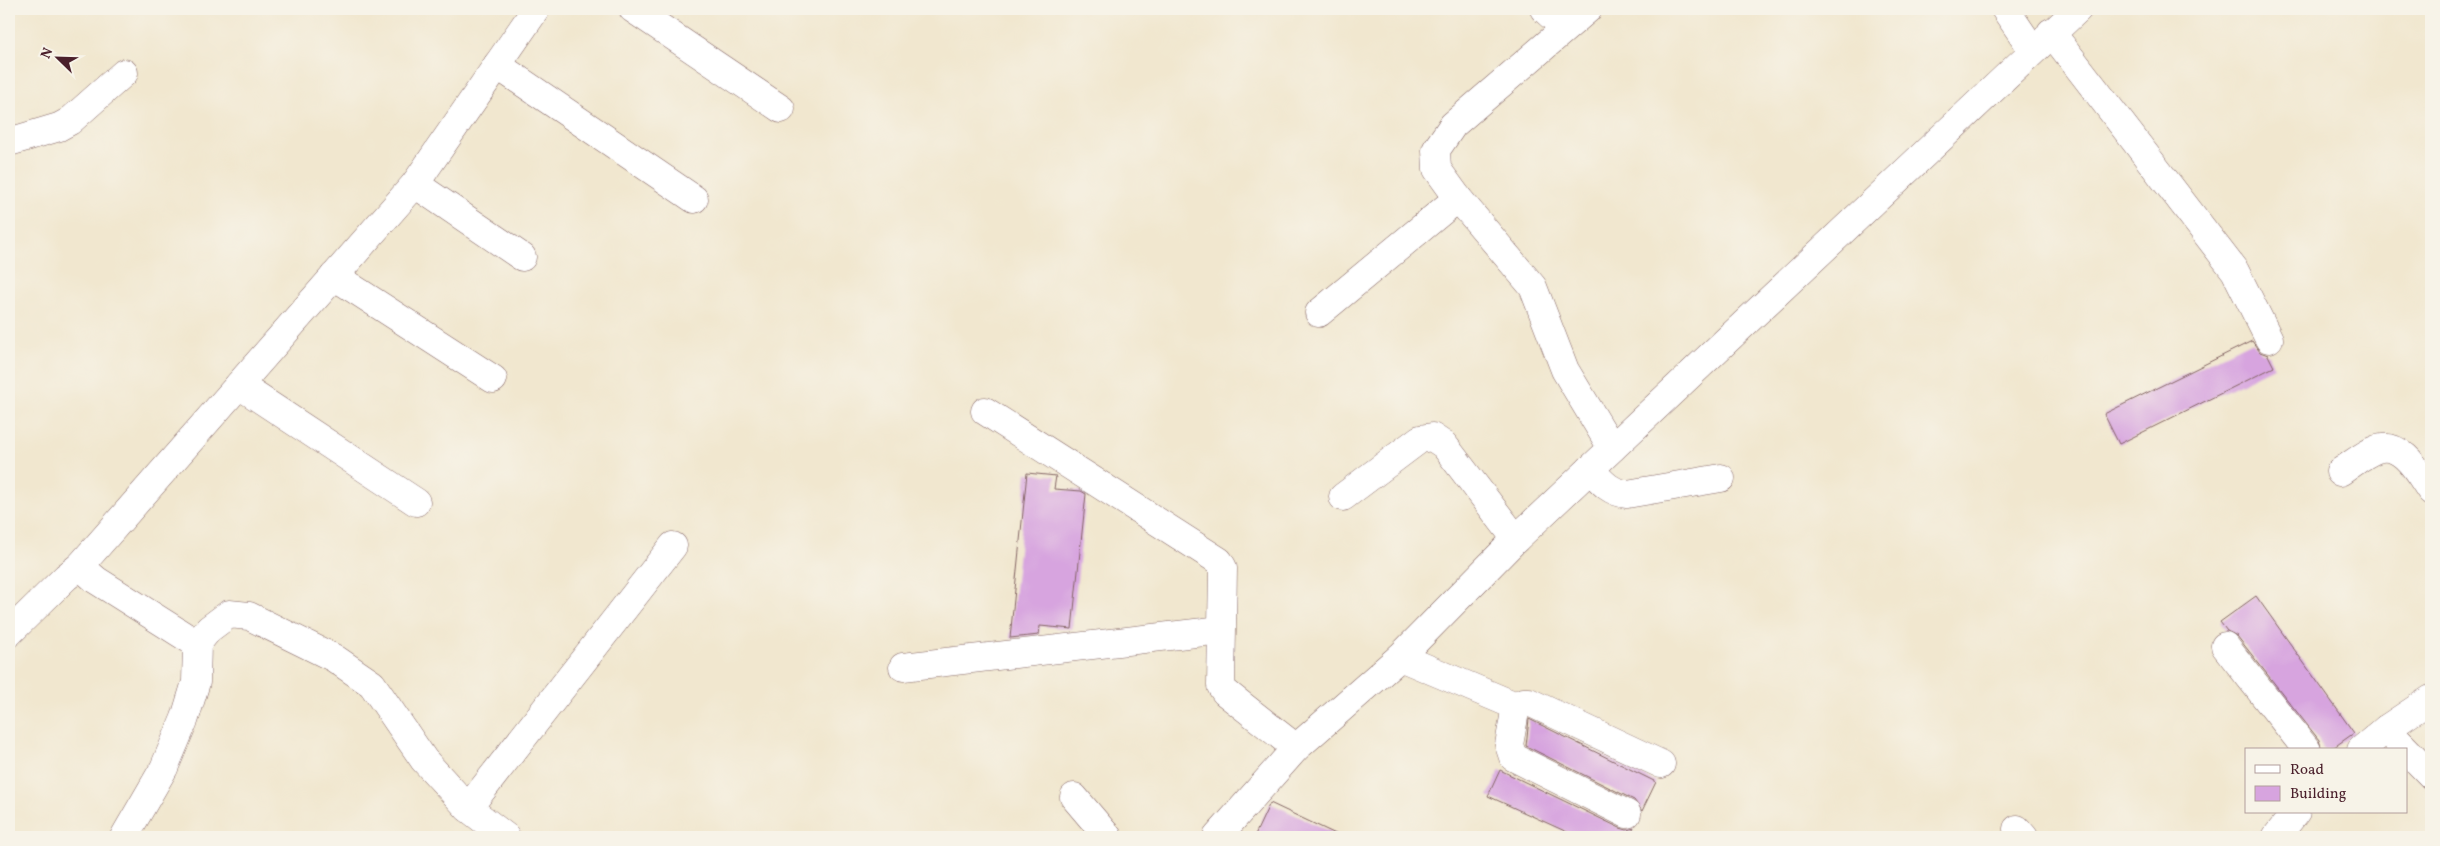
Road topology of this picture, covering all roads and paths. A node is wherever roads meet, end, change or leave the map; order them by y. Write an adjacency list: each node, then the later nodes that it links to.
1 (536, 9): 9 (street)
2 (633, 9): 11 (street)
3 (1544, 9): 7 (street)
4 (1588, 9): 7 (street)
5 (2005, 9): 8 (street)
6 (2078, 9): 8 (street)
7 (1564, 27): 14 (street)
8 (2042, 41): 19 (street); 23 (street)
9 (497, 65): 13 (street); 15 (street)
10 (124, 73): 12 (street)
11 (781, 109)
12 (9, 142)
13 (415, 184): 16 (street); 17 (street)
14 (1458, 198): 18 (street); 23 (street)
15 (694, 199)
16 (522, 257)
17 (334, 276): 20 (street); 21 (street)
18 (1319, 313)
19 (2269, 339)
20 (493, 379)
21 (239, 385): 29 (street); 32 (street)
22 (985, 411): 33 (street)
23 (1612, 448): 24 (street)
24 (1590, 469): 26 (street); 30 (street)
25 (2340, 472): 27 (street)
26 (1721, 478)
27 (2431, 491)
28 (1343, 497): 30 (street)
29 (416, 502)
30 (1516, 539): 37 (street)
31 (673, 546): 50 (street)
32 (80, 566): 34 (street); 35 (street)
33 (1221, 630): 38 (street); 42 (street)
34 (9, 634)
35 (197, 644): 50 (street); 53 (street)
36 (2225, 646): 43 (street)
37 (1400, 657): 40 (street); 42 (street)
38 (903, 667)
39 (2431, 699): 41 (street)
40 (1516, 706): 47 (street); 51 (street)
41 (2386, 729): 44 (street); 45 (street)
42 (1296, 748): 56 (street)
43 (2305, 748)
44 (2363, 748)
45 (2405, 748)
46 (2408, 751): 48 (street)
47 (1661, 764)
48 (2431, 775)
49 (1074, 797): 55 (street)
50 (468, 808): 54 (street)
51 (1627, 814)
52 (2294, 814): 57 (street)
53 (124, 837)
54 (506, 837)
55 (1108, 837)
56 (1217, 837)
57 (2276, 837)

